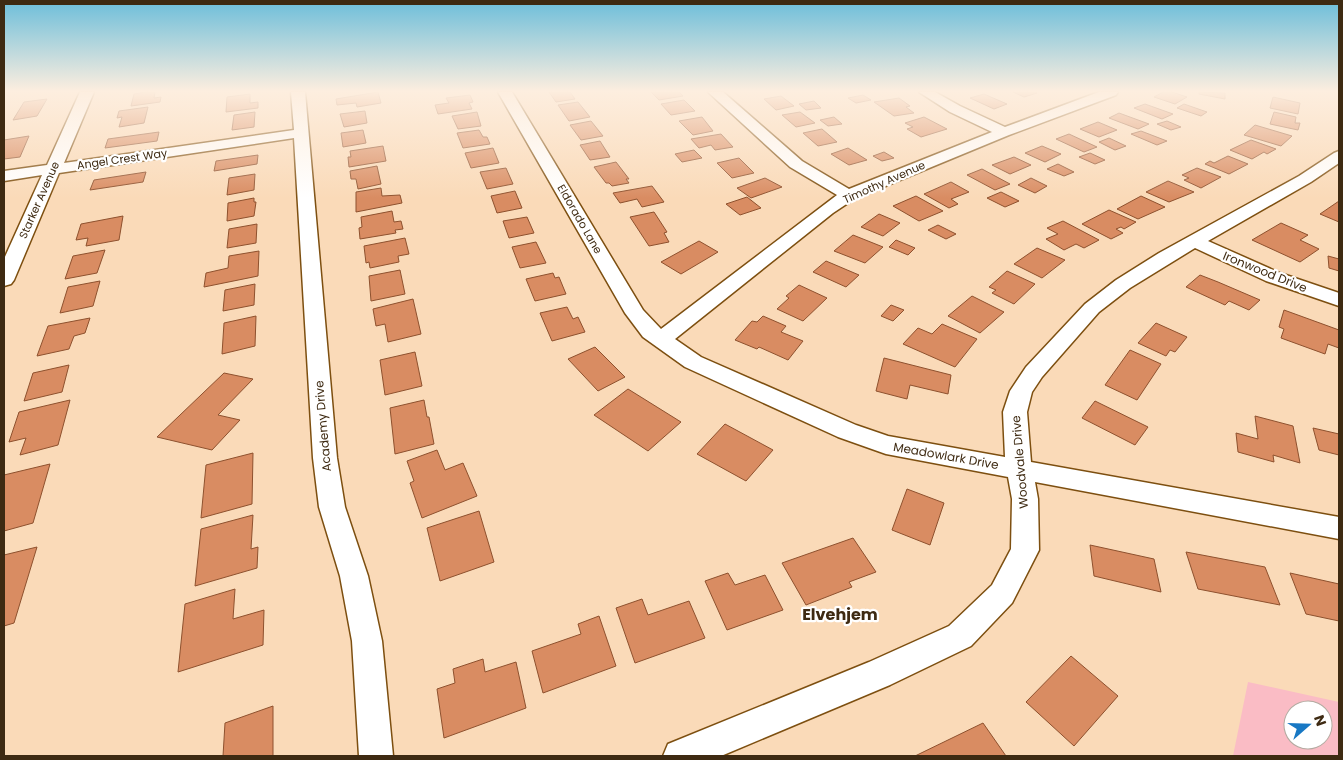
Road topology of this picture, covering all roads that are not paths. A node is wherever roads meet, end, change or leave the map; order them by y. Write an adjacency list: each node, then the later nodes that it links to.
1 (71, 127): 10 (street, Starker Avenue)
2 (300, 127): 8 (street, Academy Drive)
3 (527, 127): 16 (street, Eldorado Lane)
4 (755, 127): 12 (street)
5 (994, 127): 7 (street)
6 (1016, 127): 7 (street, Timothy Avenue)
7 (1004, 132): 12 (street, Timothy Avenue)
8 (300, 133): 10 (street, Angel Crest Way); 19 (street, Academy Drive)
9 (1338, 159): 13 (street, Woodvale Drive)
10 (53, 169): 11 (street, Angel Crest Way); 14 (street, Starker Avenue)
11 (4, 176)
12 (848, 195): 16 (street, Timothy Avenue)
13 (1193, 242): 15 (street, Ironwood Drive); 17 (street, Woodvale Drive)
14 (4, 280)
15 (1339, 300)
16 (661, 340): 17 (street, Meadowlark Drive)
17 (1021, 469): 18 (street, Meadowlark Drive); 20 (street, Woodvale Drive)
18 (1339, 528)
19 (376, 756)
20 (680, 756)

